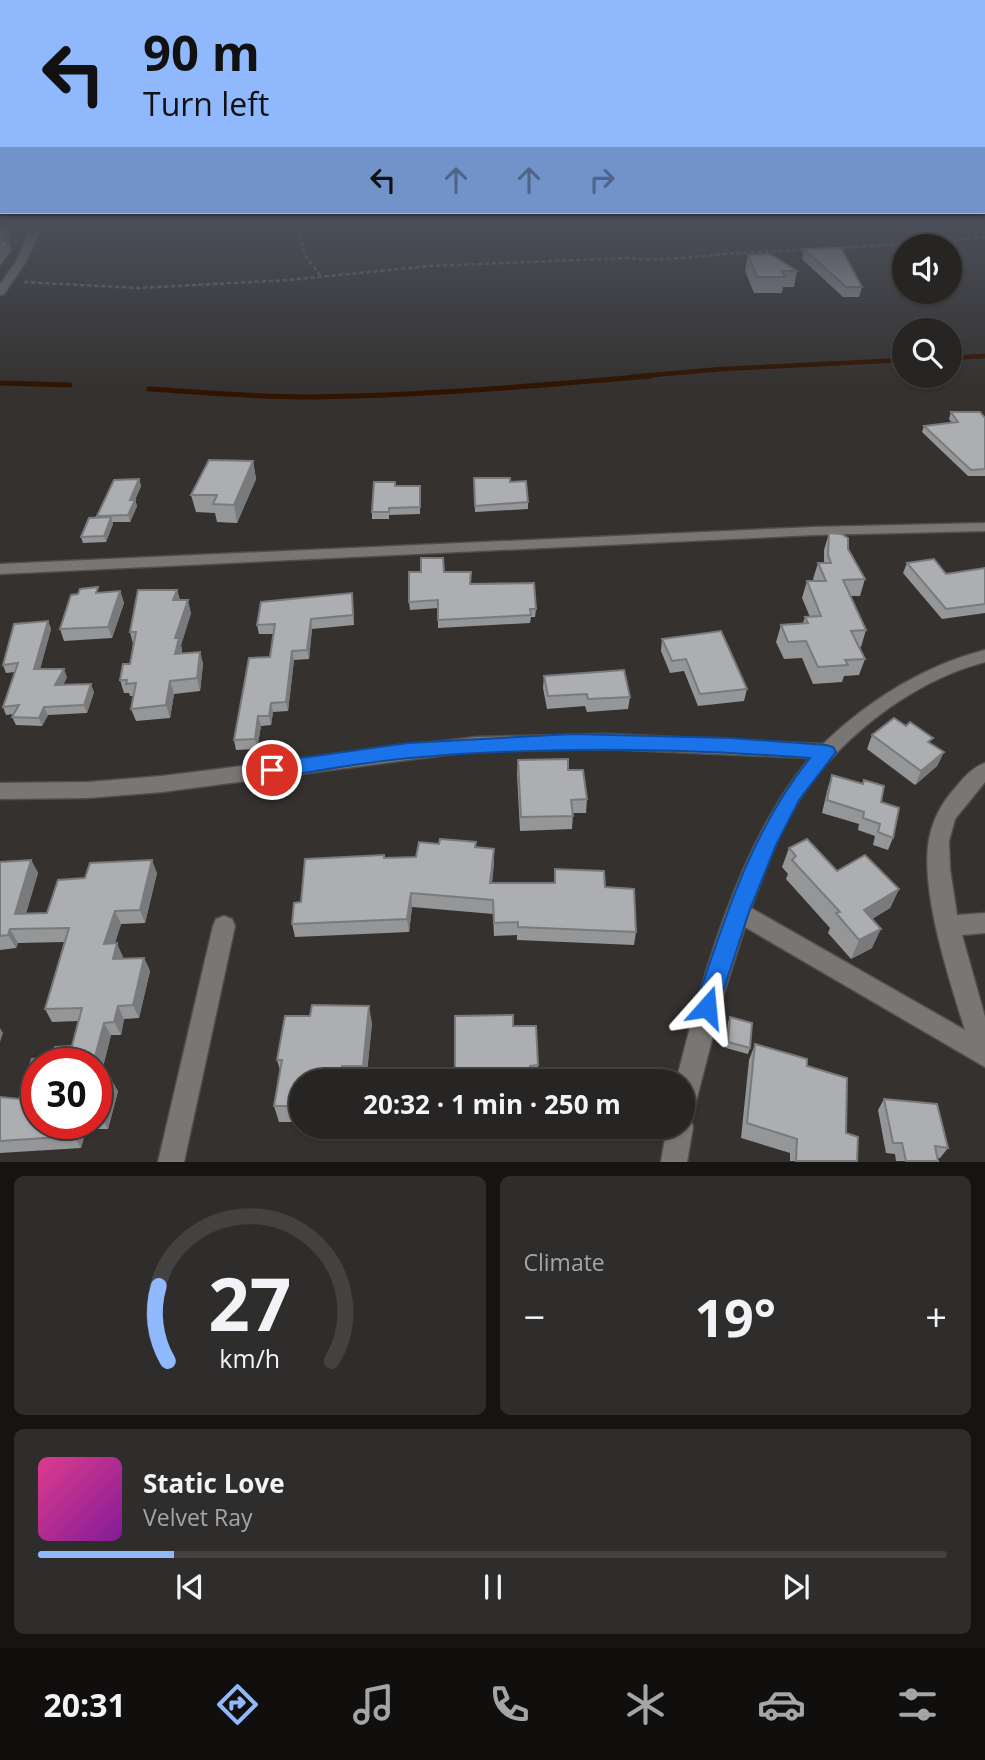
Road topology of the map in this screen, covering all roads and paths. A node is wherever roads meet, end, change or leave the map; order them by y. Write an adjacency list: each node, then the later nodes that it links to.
1 (55, 282): 2 (path)
2 (247, 282)
3 (985, 527): 4 (street)
4 (0, 569)
5 (985, 656): 6 (street)
6 (826, 752): 8 (street); 9 (street)
7 (985, 771): 12 (street)
8 (0, 791)
9 (738, 912): 13 (street); 14 (street)
10 (985, 923): 12 (street)
11 (224, 926): 16 (street)
12 (949, 926): 13 (street)
13 (985, 1055)
14 (691, 1069)
15 (678, 1139): 17 (street)
16 (170, 1161)
17 (674, 1161)

